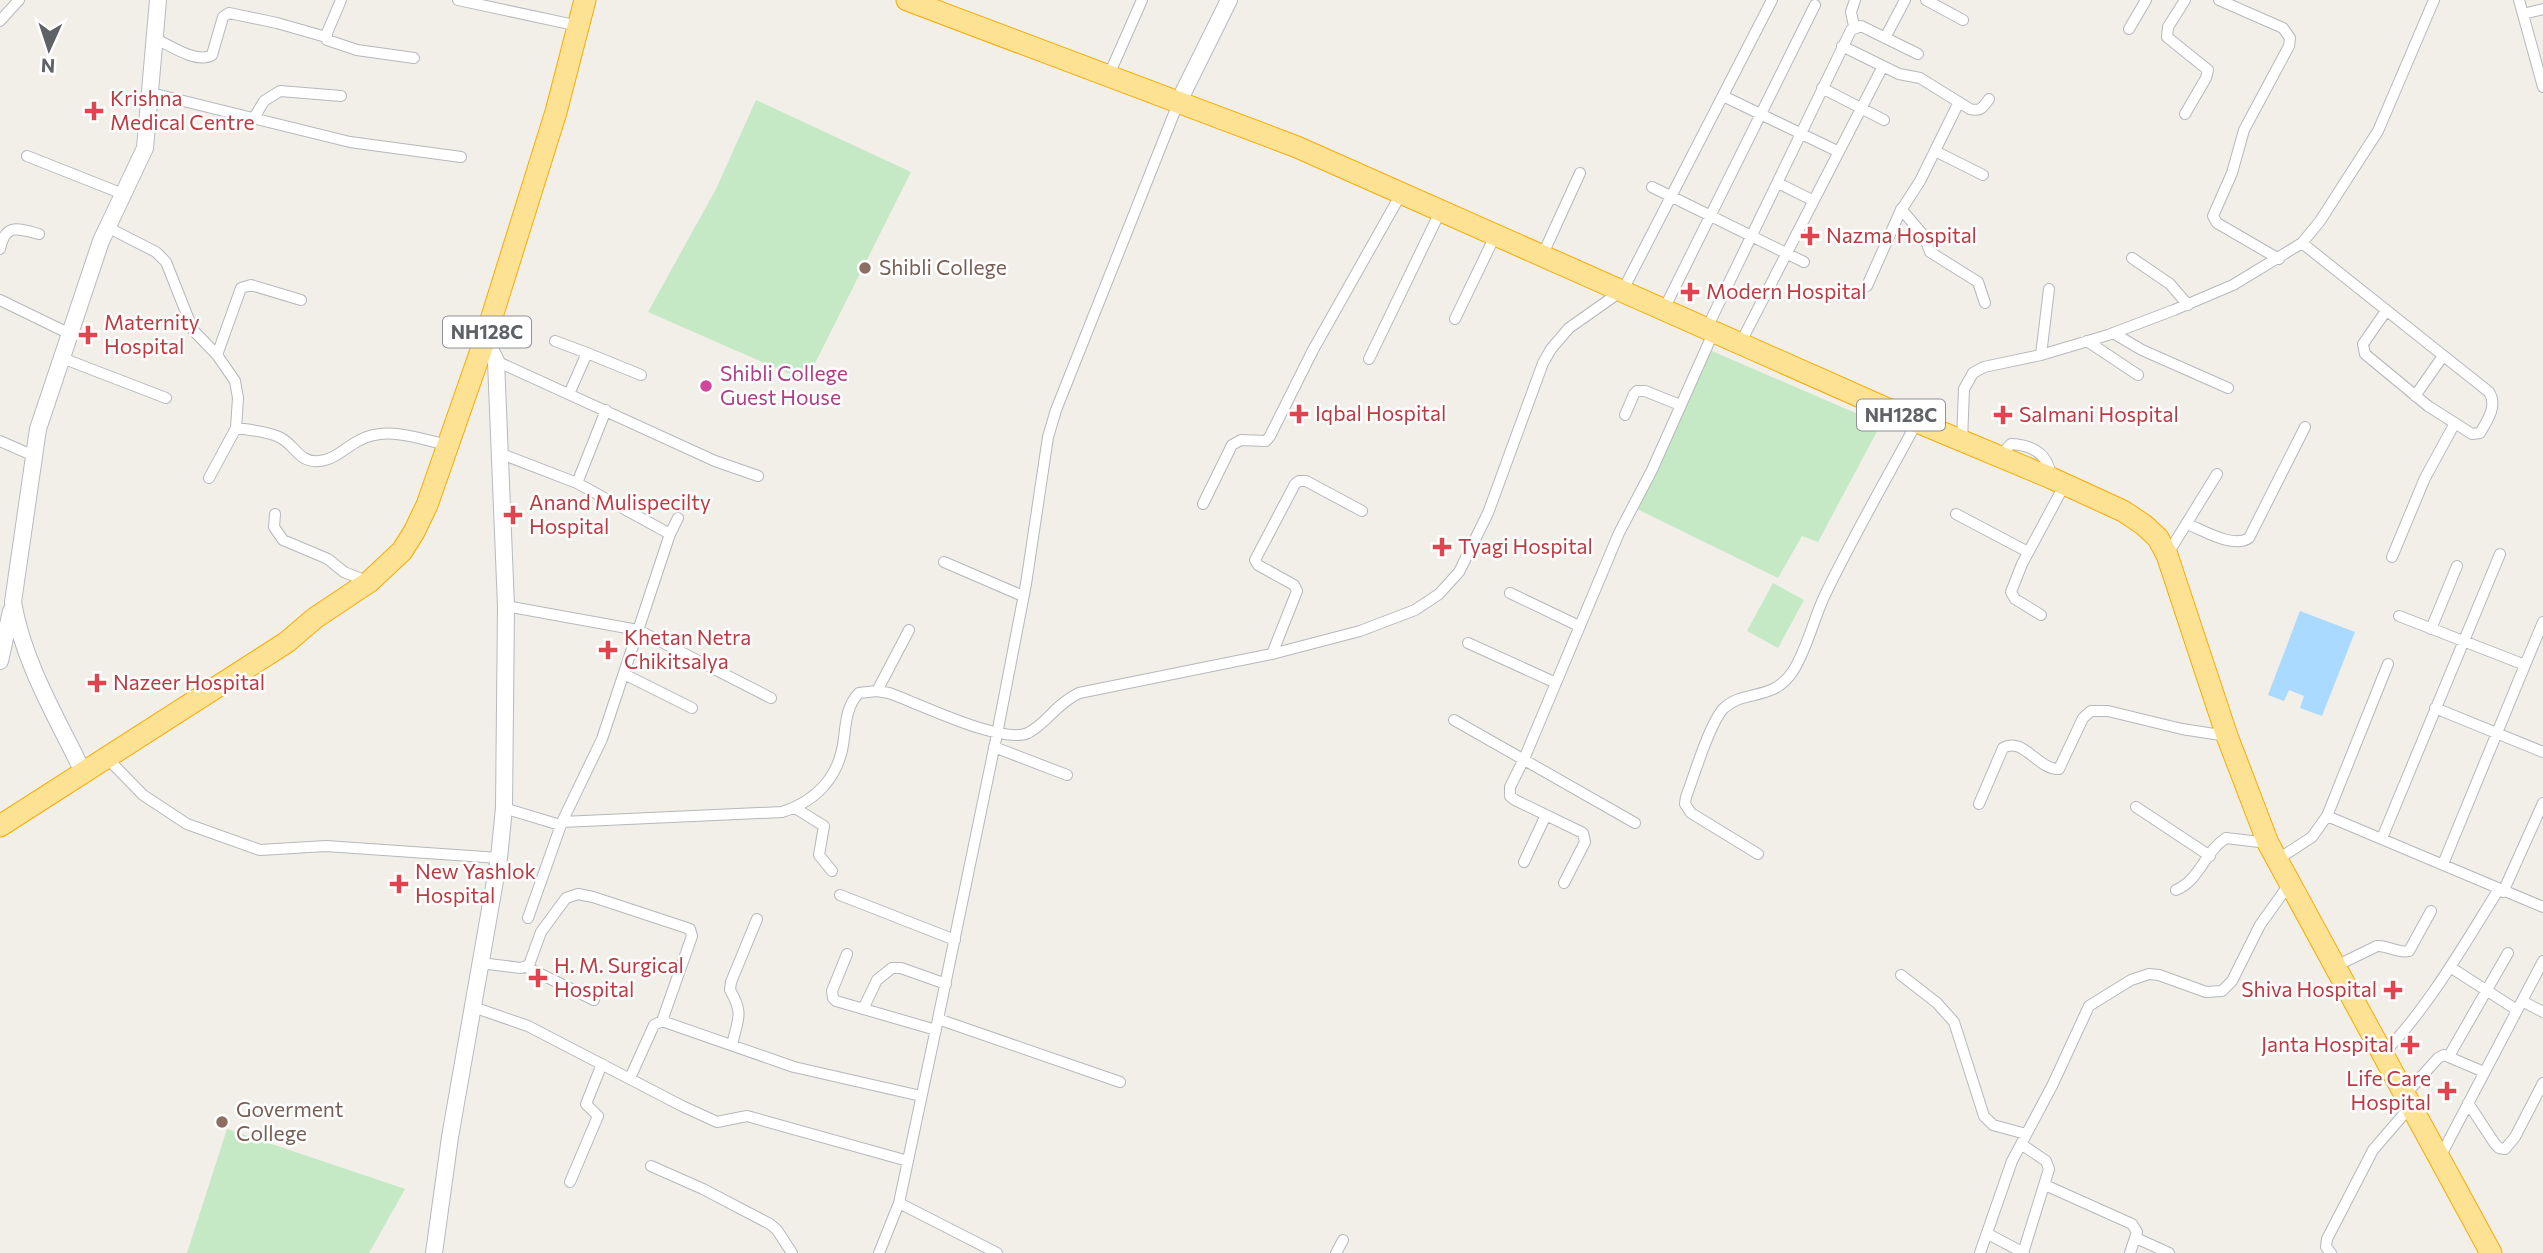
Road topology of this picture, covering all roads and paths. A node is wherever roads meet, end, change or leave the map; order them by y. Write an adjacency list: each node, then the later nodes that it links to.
1 (19, 0): 22 (street)
2 (158, 0): 28 (street)
3 (341, 0): 26 (street)
4 (458, 0): 23 (street)
5 (585, 0): 23 (highway, NH128C)
6 (907, 0): 33 (highway, NH128C)
7 (1142, 0): 33 (street)
8 (1229, 0): 40 (street)
9 (1772, 0): 38 (street)
10 (1855, 0): 24 (street)
11 (1905, 0): 27 (street)
12 (1926, 0): 21 (street)
13 (2146, 0): 25 (street)
14 (2185, 0): 44 (street)
15 (2219, 0): 72 (street)
16 (2434, 0): 67 (street)
17 (2519, 0): 20 (street)
18 (1815, 5): 43 (street)
19 (2543, 9): 20 (street)
20 (2523, 14): 34 (street)
21 (1963, 20)
22 (0, 21)
23 (579, 26): 87 (highway, NH128C)
24 (1854, 26): 27 (street); 29 (street)
25 (2129, 29)
26 (326, 37): 28 (street); 31 (street)
27 (1885, 38): 30 (street)
28 (156, 39): 36 (street)
29 (1842, 46): 32 (street); 35 (street)
30 (1918, 54)
31 (414, 58)
32 (1883, 66): 41 (street); 42 (street)
33 (1108, 77): 40 (highway, NH128C)
34 (2543, 87)
35 (1822, 88): 42 (street); 47 (street)
36 (151, 93): 45 (street); 56 (street)
37 (341, 96): 45 (street)
38 (1723, 96): 43 (street); 58 (street)
39 (1989, 99): 41 (street)
40 (1179, 101): 57 (highway, NH128C); 136 (street)
41 (1959, 102): 49 (street)
42 (1860, 108): 46 (street); 48 (street)
43 (1761, 114): 47 (street); 62 (street)
44 (2185, 114)
45 (254, 118): 51 (street)
46 (1884, 120)
47 (1801, 134): 48 (street); 54 (street)
48 (1837, 151): 59 (street)
49 (1935, 151): 53 (street); 60 (street)
50 (27, 156): 56 (street)
51 (461, 157)
52 (1580, 173): 70 (street)
53 (1983, 175)
54 (1778, 183): 59 (street); 66 (street)
55 (1651, 187): 58 (street)
56 (123, 194): 63 (street)
57 (1401, 194): 61 (highway, NH128C); 121 (street)
58 (1673, 197): 62 (street); 76 (street)
59 (1812, 200): 69 (street)
60 (1901, 209): 74 (street); 79 (street)
61 (1440, 212): 65 (highway, NH128C); 96 (street)
62 (1711, 215): 66 (street); 81 (street)
63 (107, 228): 86 (street); 92 (street)
64 (39, 234): 68 (street)
65 (1495, 236): 70 (highway, NH128C); 83 (street)
66 (1753, 236): 69 (street); 84 (street)
67 (2302, 243): 72 (street); 82 (street)
68 (0, 248)
69 (1786, 252): 73 (street); 90 (street)
70 (1542, 257): 76 (highway, NH128C)
71 (2132, 258): 80 (street)
72 (2280, 258): 80 (street)
73 (1804, 262)
74 (1867, 286)
75 (2049, 289): 93 (street)
76 (1623, 290): 81 (highway, NH128C); 150 (street)
77 (0, 300): 86 (street)
78 (301, 300): 92 (street)
79 (1984, 303)
80 (2188, 305): 85 (street)
81 (1664, 309): 84 (highway, NH128C)
82 (2386, 311): 94 (street); 102 (street)
83 (1455, 319)
84 (1710, 329): 90 (highway, NH128C); 104 (street)
85 (2113, 333): 89 (street); 100 (street)
86 (70, 334): 95 (street)
87 (485, 339): 97 (street); 113 (highway, NH128C)
88 (555, 341): 91 (street)
89 (2087, 341): 93 (street); 98 (street)
90 (1741, 342): 107 (highway, NH128C)
91 (587, 353): 99 (street); 101 (street)
92 (217, 355): 110 (street)
93 (2041, 355): 112 (street)
94 (2443, 356): 102 (street); 108 (street)
95 (62, 358): 103 (street); 114 (street)
96 (1369, 359)
97 (496, 361): 101 (street); 115 (street)
98 (2138, 374)
99 (640, 375)
100 (2228, 387)
101 (569, 394): 105 (street)
102 (2414, 396): 108 (street)
103 (166, 398)
104 (1680, 405): 106 (street); 143 (street)
105 (606, 410): 117 (street); 120 (street)
106 (1625, 415)
107 (1917, 422): 112 (highway, NH128C); 183 (street)
108 (2455, 423): 131 (street)
109 (2305, 426): 126 (street)
110 (236, 428): 113 (street); 118 (street)
111 (0, 441): 114 (street)
112 (1962, 441): 119 (highway, NH128C)
113 (448, 445): 134 (highway, NH128C)
114 (34, 452): 137 (street)
115 (499, 453): 120 (street); 138 (street)
116 (2217, 474): 126 (street)
117 (758, 476)
118 (209, 478)
119 (2058, 481): 128 (street); 130 (highway, NH128C)
120 (577, 483): 127 (street)
121 (1203, 504)
122 (1362, 511): 150 (street)
123 (275, 514): 134 (street)
124 (1956, 514): 128 (street)
125 (678, 518): 127 (street)
126 (2187, 524): 130 (street)
127 (670, 534): 145 (street)
128 (2028, 552): 139 (street)
129 (2500, 554): 148 (street)
130 (2167, 555): 163 (highway, NH128C)
131 (2392, 557)
132 (944, 562): 136 (street)
133 (2457, 566): 144 (street)
134 (369, 582): 141 (highway, NH128C)
135 (1510, 593): 143 (street)
136 (1023, 596): 162 (street)
137 (13, 602): 147 (street); 168 (street)
138 (506, 606): 145 (street); 172 (street)
139 (2041, 615)
140 (2399, 616): 144 (street)
141 (315, 618): 166 (highway, NH128C); 168 (highway, NH128C)
142 (2543, 622): 153 (street)
143 (1579, 626): 155 (street)
144 (2431, 629): 148 (street)
145 (638, 630): 154 (street); 157 (street)
146 (909, 630): 156 (street)
147 (3, 633): 151 (street)
148 (2462, 642): 153 (street); 159 (street)
149 (1468, 643): 155 (street)
150 (1272, 654): 162 (street)
151 (0, 661)
152 (2388, 664): 177 (street)
153 (2525, 665): 161 (street)
154 (624, 674): 158 (street); 178 (street)
155 (1556, 683): 167 (street)
156 (877, 691): 162 (street); 173 (street)
157 (771, 698)
158 (692, 708)
159 (2435, 708): 161 (street); 181 (street)
160 (1454, 720): 167 (street)
161 (2498, 732): 165 (street); 187 (street)
162 (997, 734): 164 (street)
163 (2227, 736): 170 (street); 182 (highway, NH128C)
164 (994, 747): 169 (street); 198 (street)
165 (2543, 752)
166 (107, 758): 168 (highway, NH128C); 185 (street)
167 (1524, 759): 176 (street); 179 (street)
168 (81, 768): 175 (highway, NH128C); 180 (highway, NH128C)
169 (1067, 775)
170 (1979, 804)
171 (2136, 807): 184 (street)
172 (504, 808): 178 (street); 185 (street)
173 (795, 808): 178 (street); 188 (street)
174 (2542, 808): 192 (street)
175 (0, 815)
176 (1546, 815): 186 (street); 189 (street)
177 (2327, 816): 181 (street); 182 (street)
178 (562, 822): 196 (street)
179 (1635, 823)
180 (0, 826)
181 (2382, 838): 187 (street)
182 (2273, 852): 184 (street); 190 (highway, NH128C)
183 (1758, 853)
184 (2210, 856): 191 (street)
185 (499, 858): 202 (street)
186 (1524, 862)
187 (2443, 864): 192 (street)
188 (832, 871)
189 (1564, 883)
190 (2290, 883): 203 (highway, NH128C); 227 (street)
191 (2176, 890)
192 (2501, 890): 194 (street); 205 (street)
193 (840, 895): 198 (street)
194 (2543, 907)
195 (2431, 911): 203 (street)
196 (528, 918)
197 (757, 919): 216 (street)
198 (955, 940): 207 (street)
199 (2508, 953): 208 (street)
200 (847, 954): 212 (street)
201 (2543, 961): 210 (street)
202 (480, 963): 204 (street); 211 (street)
203 (2336, 966): 217 (highway, NH128C)
204 (526, 967): 209 (street); 214 (street)
205 (2450, 967): 208 (street); 217 (street)
206 (1900, 975): 227 (street)
207 (946, 984): 212 (street); 215 (street)
208 (2487, 990): 210 (street); 218 (street)
209 (594, 1000)
210 (2520, 1006): 213 (street); 220 (street)
211 (472, 1007): 219 (street); 237 (street)
212 (863, 1009): 215 (street)
213 (2543, 1012)
214 (662, 1020): 216 (street); 221 (street)
215 (937, 1024): 222 (street); 224 (street)
216 (732, 1045): 224 (street)
217 (2382, 1055): 225 (highway, NH128C)
218 (2449, 1056): 220 (street); 225 (street)
219 (602, 1064): 221 (street); 231 (street)
220 (2484, 1072): 226 (street)
221 (630, 1078): 229 (street)
222 (1120, 1082)
223 (2543, 1083): 226 (street)
224 (921, 1096): 229 (street)
225 (2407, 1101): 228 (highway, NH128C); 246 (street)
226 (2468, 1103): 228 (street)
227 (2023, 1139): 232 (street); 234 (street)
228 (2439, 1159): 247 (highway, NH128C)
229 (908, 1161): 233 (street)
230 (651, 1167): 238 (street)
231 (570, 1182)
232 (2045, 1185): 235 (street); 243 (street)
233 (899, 1203): 239 (street); 240 (street)
234 (1988, 1234): 242 (street); 243 (street)
235 (2136, 1238): 244 (street); 245 (street)
236 (1343, 1240): 241 (street)
237 (434, 1253)
238 (792, 1253)
239 (879, 1253)
240 (997, 1253)
241 (1336, 1253)
242 (1980, 1253)
243 (2023, 1253)
244 (2130, 1253)
245 (2169, 1253)
246 (2331, 1253)
247 (2491, 1253)

